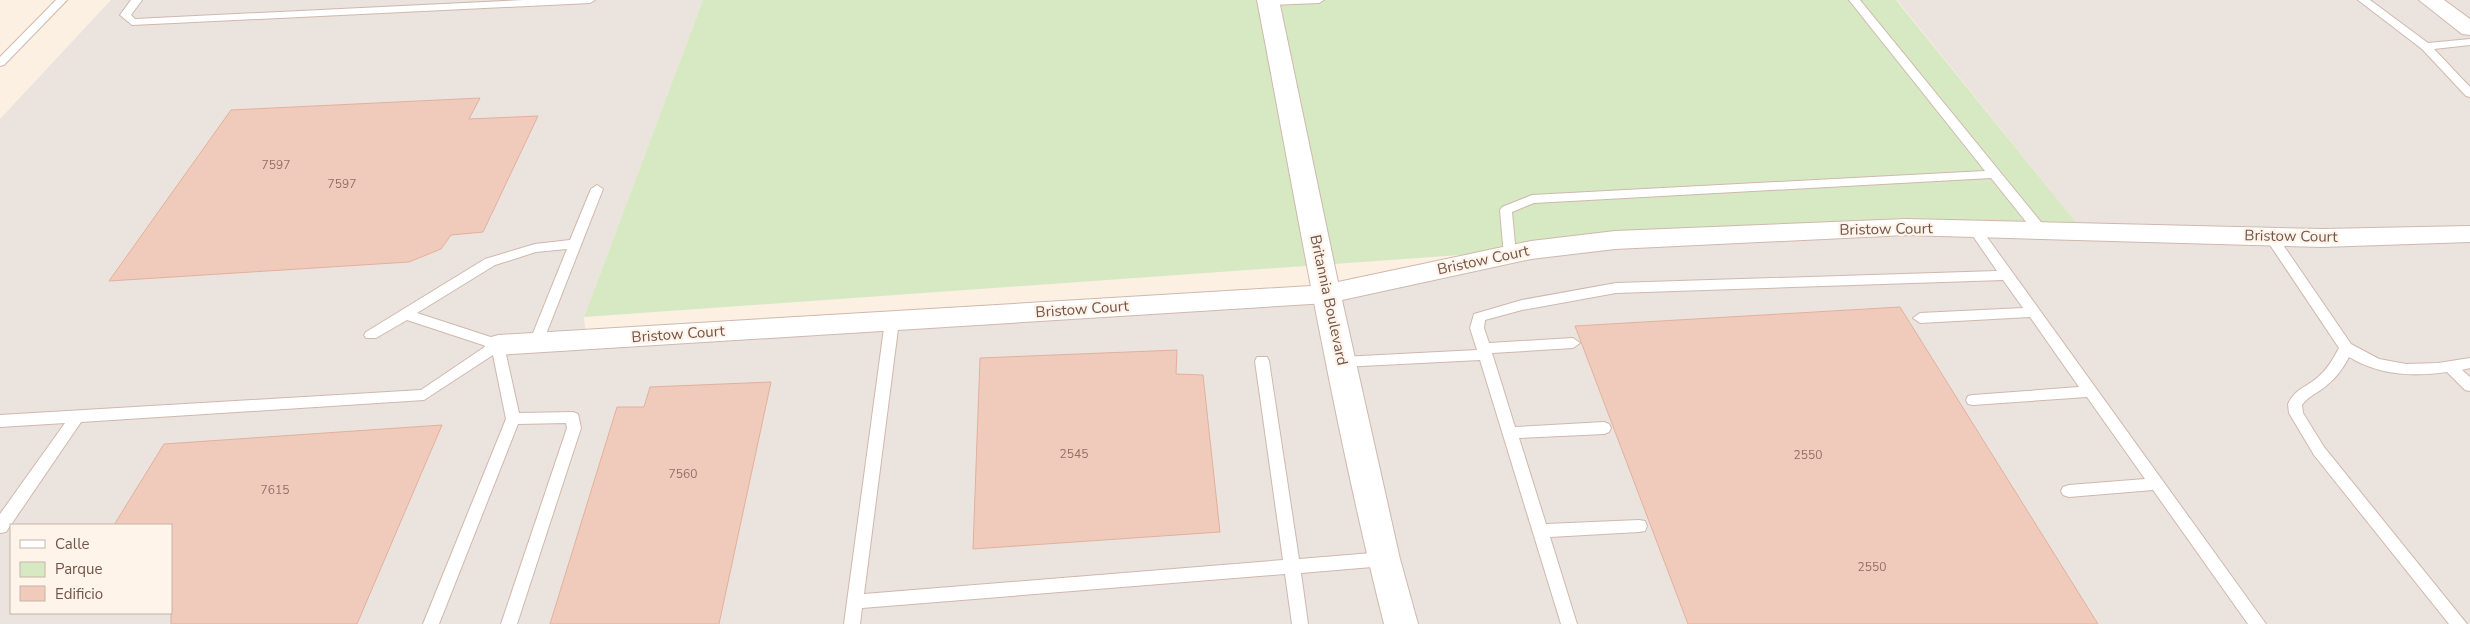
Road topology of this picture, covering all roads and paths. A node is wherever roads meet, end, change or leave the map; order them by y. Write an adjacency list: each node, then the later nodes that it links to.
1 (62, 0): 14 (lane)
2 (137, 0): 10 (lane)
3 (360, 0): 10 (lane)
4 (590, 0): 10 (lane)
5 (1319, 0): 9 (lane)
6 (1854, 0): 16 (lane)
7 (2362, 0): 13 (lane)
8 (2430, 0): 11 (street)
9 (1268, 1): 25 (street, Britannia Boulevard)
10 (353, 11)
11 (2470, 29)
12 (2470, 42): 13 (lane)
13 (2426, 48): 15 (lane)
14 (0, 63)
15 (2470, 94)
16 (1995, 174): 19 (lane); 23 (lane)
17 (597, 189): 22 (lane)
18 (1974, 229): 19 (street, Bristow Court); 23 (street, Bristow Court); 24 (lane)
19 (2040, 230): 21 (street, Bristow Court)
20 (2470, 234): 21 (street, Bristow Court)
21 (2270, 236): 34 (lane)
22 (575, 244): 27 (lane); 32 (lane)
23 (1509, 254): 25 (street, Bristow Court)
24 (2007, 275): 26 (lane); 35 (lane)
25 (1327, 294): 29 (street, Bristow Court); 37 (street, Britannia Boulevard)
26 (2034, 312): 28 (lane); 41 (lane)
27 (404, 314): 30 (lane); 33 (lane)
28 (1920, 318)
29 (892, 321): 32 (street, Bristow Court); 55 (lane)
30 (371, 335)
31 (1573, 342): 35 (lane)
32 (536, 343): 33 (street, Bristow Court)
33 (498, 345): 43 (lane); 44 (lane)
34 (2346, 348): 39 (lane); 63 (lane)
35 (1484, 351): 37 (lane); 47 (lane)
36 (1262, 361): 54 (lane)
37 (1342, 362): 53 (street, Britannia Boulevard)
38 (2470, 363): 39 (lane)
39 (2451, 367): 40 (lane)
40 (2470, 386)
41 (2091, 391): 42 (lane); 48 (lane)
42 (1973, 400)
43 (77, 417): 45 (lane); 51 (lane)
44 (513, 419): 57 (lane); 58 (lane)
45 (0, 420)
46 (1604, 428): 47 (lane)
47 (1509, 433): 52 (lane)
48 (2158, 484): 49 (lane); 62 (lane)
49 (2069, 491)
50 (1639, 526): 52 (lane)
51 (0, 527)
52 (1540, 531): 61 (lane)
53 (1384, 559): 54 (lane); 56 (street, Britannia Boulevard)
54 (1292, 567): 55 (lane); 60 (lane)
55 (855, 602): 59 (lane)
56 (1397, 616)
57 (431, 624)
58 (509, 624)
59 (852, 624)
60 (1300, 624)
61 (1569, 624)
62 (2258, 624)
63 (2459, 624)

